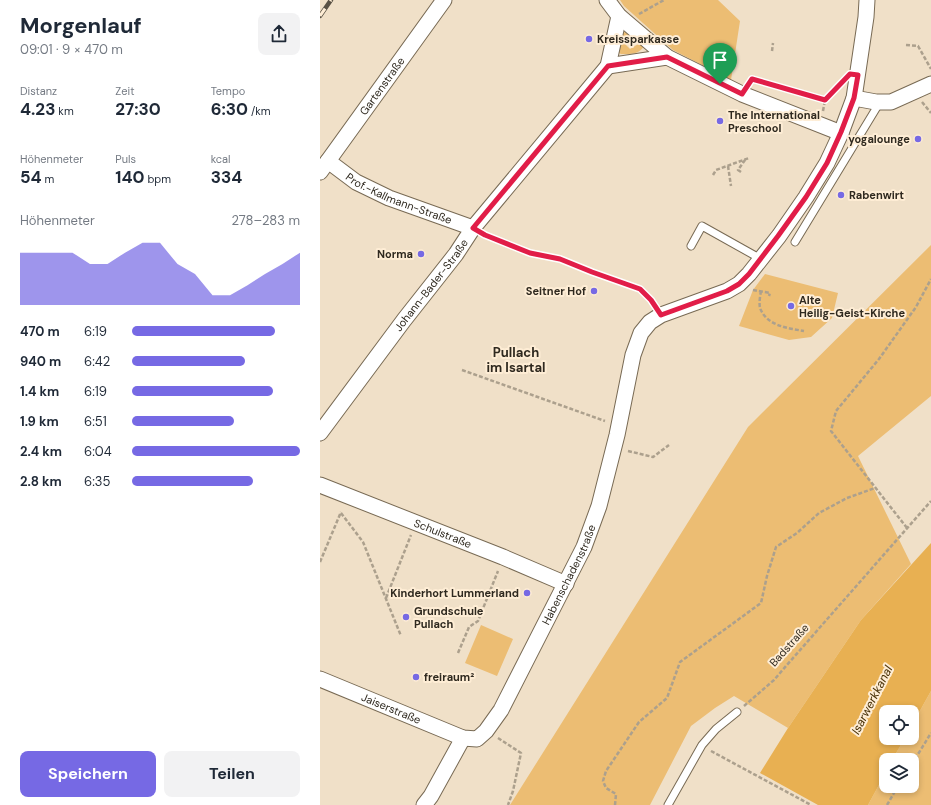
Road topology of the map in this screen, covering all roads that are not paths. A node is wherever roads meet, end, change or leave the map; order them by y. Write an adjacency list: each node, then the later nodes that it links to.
1 (444, 0): 11 (street, Gartenstraße)
2 (607, 0): 4 (street)
3 (867, 0): 8 (street, Habenschadenstraße)
4 (623, 19): 5 (street); 6 (street, Johann-Bader-Straße)
5 (667, 57): 6 (street); 10 (street)
6 (608, 66): 12 (street, Johann-Bader-Straße)
7 (931, 84): 9 (street)
8 (854, 98): 9 (street); 10 (street, Habenschadenstraße)
9 (880, 102): 13 (lane)
10 (841, 132): 15 (street, Habenschadenstraße)
11 (324, 167): 12 (street, Prof.-Kallmann-Straße)
12 (473, 228): 16 (street, Johann-Bader-Straße)
13 (795, 242)
14 (691, 246): 15 (lane)
15 (761, 259): 18 (street, Habenschadenstraße)
16 (320, 432)
17 (320, 484): 18 (street, Schulstraße)
18 (566, 584): 21 (street, Habenschadenstraße)
19 (320, 678): 21 (street, Jaiserstraße)
20 (737, 712): 23 (lane)
21 (463, 738): 22 (street)
22 (424, 805)
23 (668, 805)

